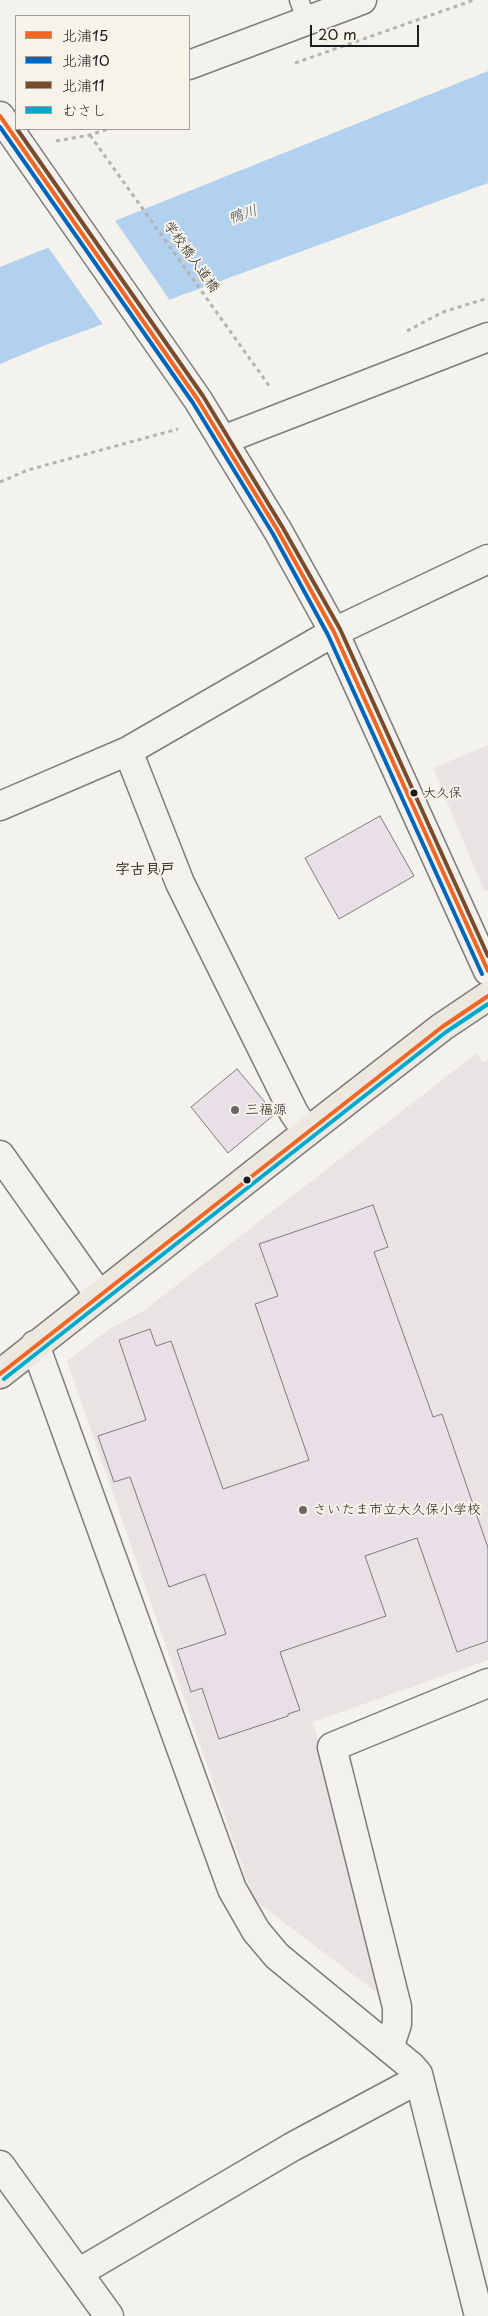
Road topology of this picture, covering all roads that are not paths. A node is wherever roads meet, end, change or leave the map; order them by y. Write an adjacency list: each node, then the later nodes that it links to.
1 (362, 0): 2 (street)
2 (303, 10): 3 (street)
3 (190, 65)
4 (10, 125): 6 (street)
5 (488, 337): 6 (street)
6 (224, 440): 8 (street)
7 (488, 559): 8 (street)
8 (334, 632): 9 (street); 11 (street)
9 (128, 751): 10 (street); 13 (street)
10 (0, 806)
11 (488, 971)
12 (488, 996): 13 (main road)
13 (307, 1132): 15 (main road)
14 (0, 1155): 15 (street)
15 (99, 1295): 16 (main road)
16 (35, 1345): 17 (main road); 19 (street)
17 (0, 1374)
18 (488, 1683): 19 (street)
19 (389, 2048): 20 (street)
20 (419, 2079): 22 (street); 24 (street)
21 (0, 2165): 22 (street)
22 (78, 2273): 23 (street)
23 (109, 2316)
24 (478, 2316)

